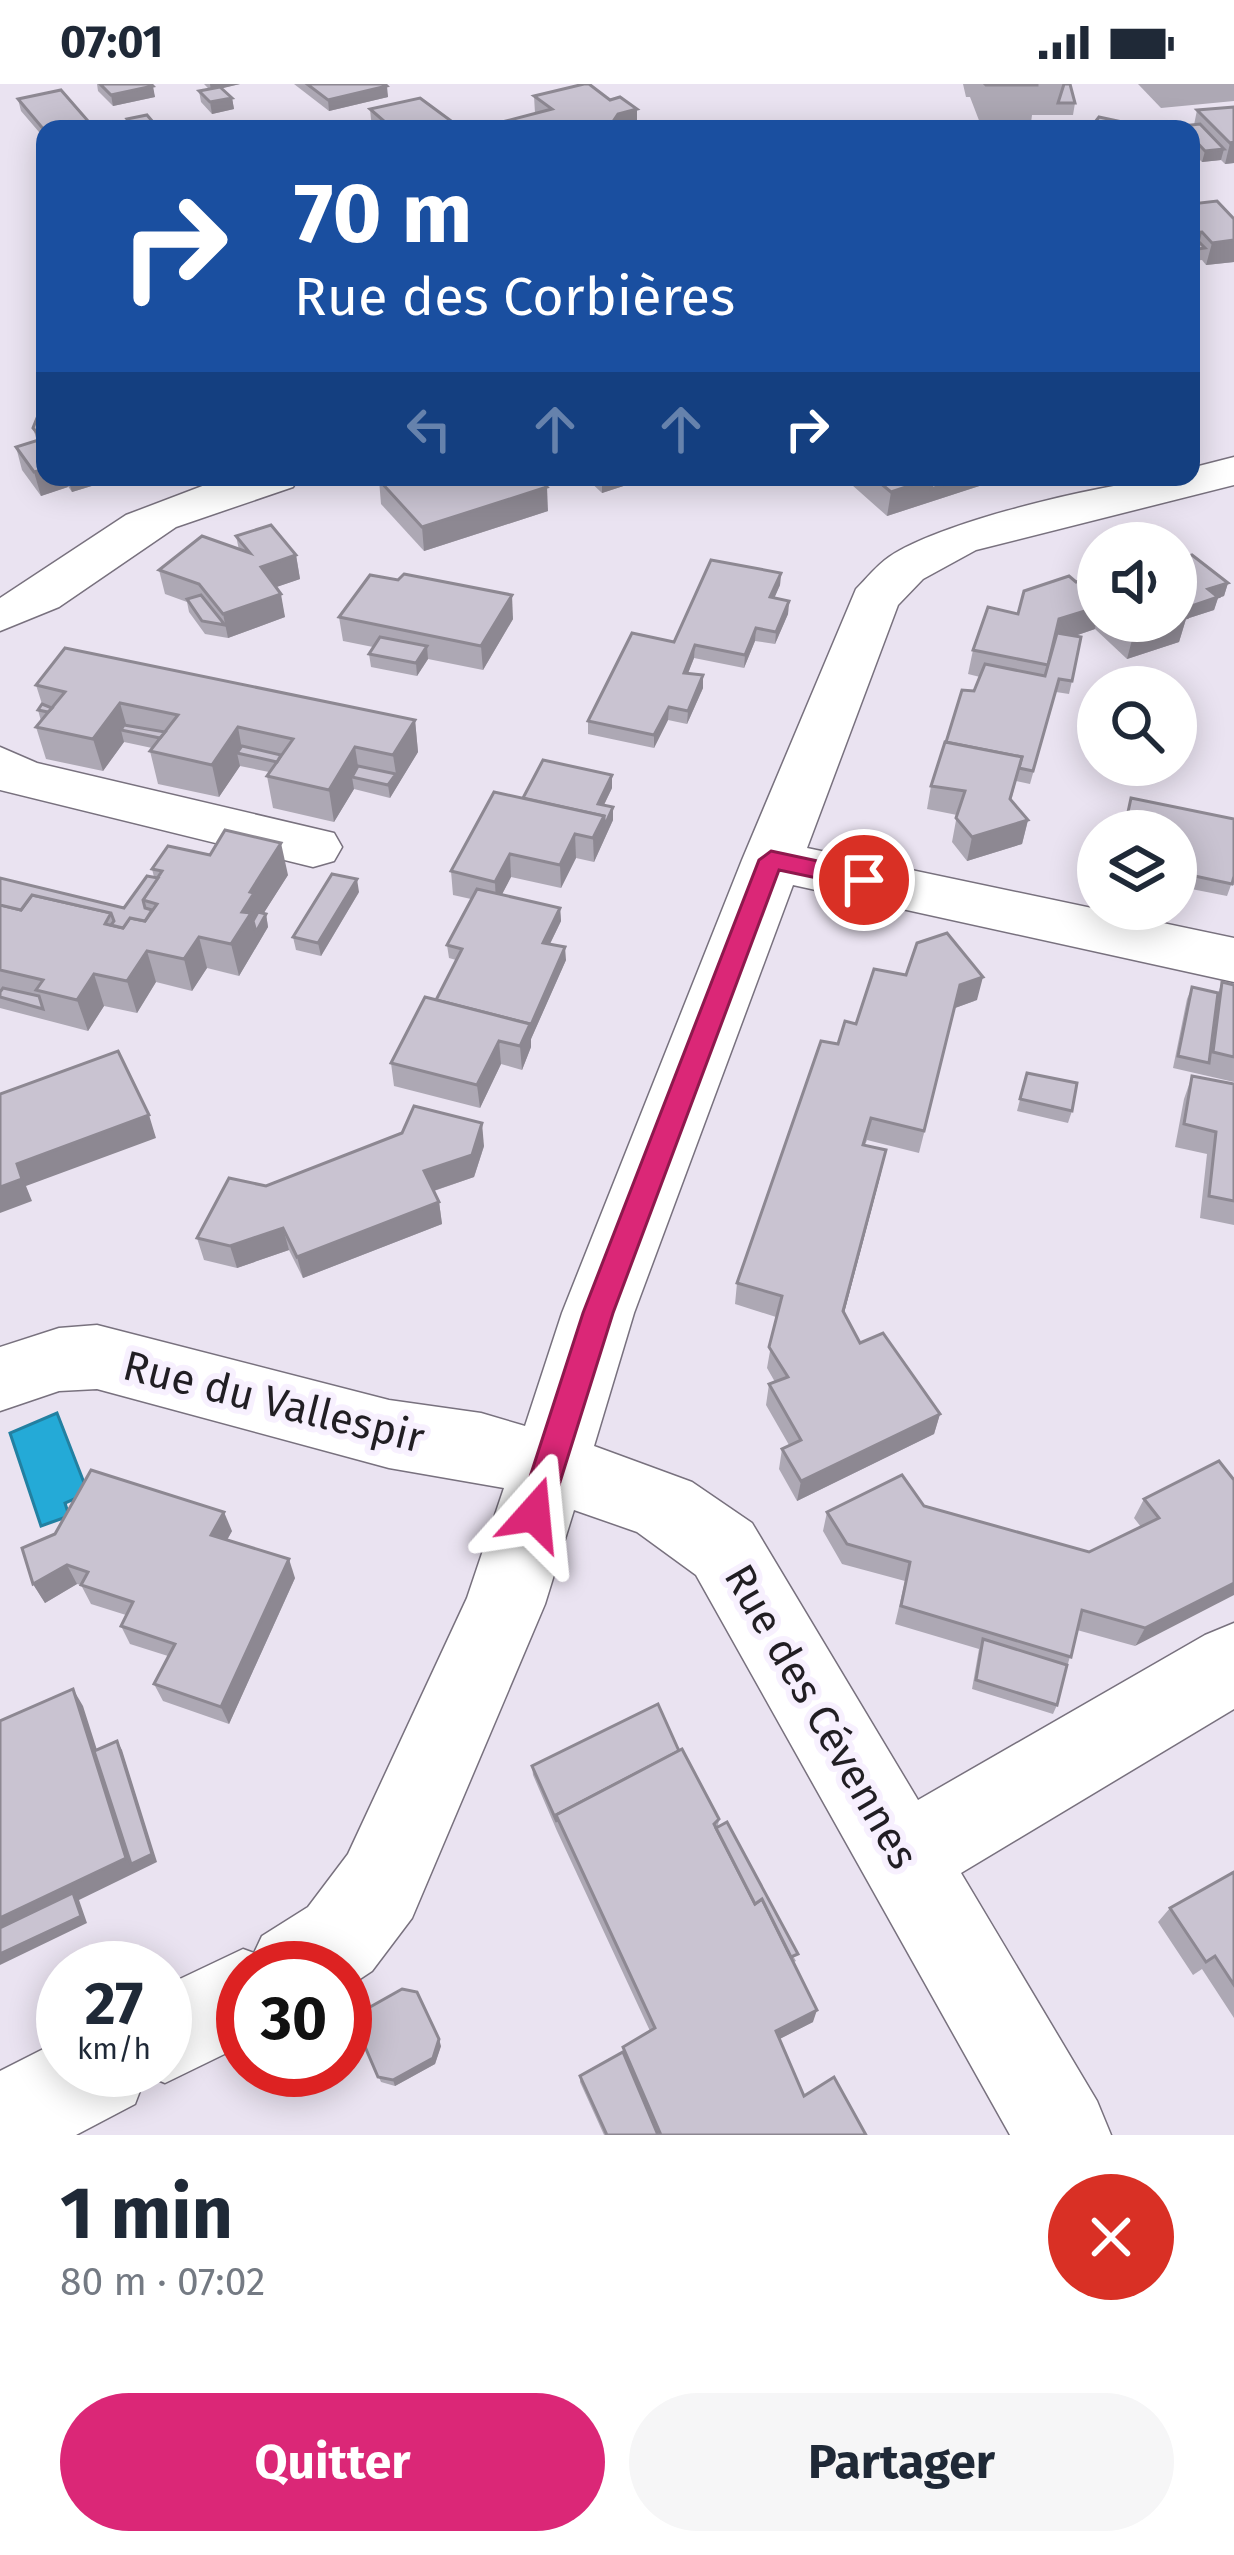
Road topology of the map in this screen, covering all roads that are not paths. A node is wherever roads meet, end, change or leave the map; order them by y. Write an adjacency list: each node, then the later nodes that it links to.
1 (1234, 471): 2 (street)
2 (1200, 476)
3 (246, 486): 5 (street)
4 (1127, 487): 8 (street)
5 (0, 616)
6 (0, 765): 7 (street)
7 (313, 847)
8 (771, 860): 9 (street); 11 (street)
9 (1234, 961)
10 (0, 1379): 11 (street, Rue du Vallespir)
11 (549, 1468): 13 (street, Rue des Cévennes); 14 (street)
12 (1234, 1663): 13 (street)
13 (905, 1857): 17 (street, Rue des Cévennes)
14 (337, 1941)
15 (49, 2097): 16 (street)
16 (0, 2123)
17 (1063, 2135)

